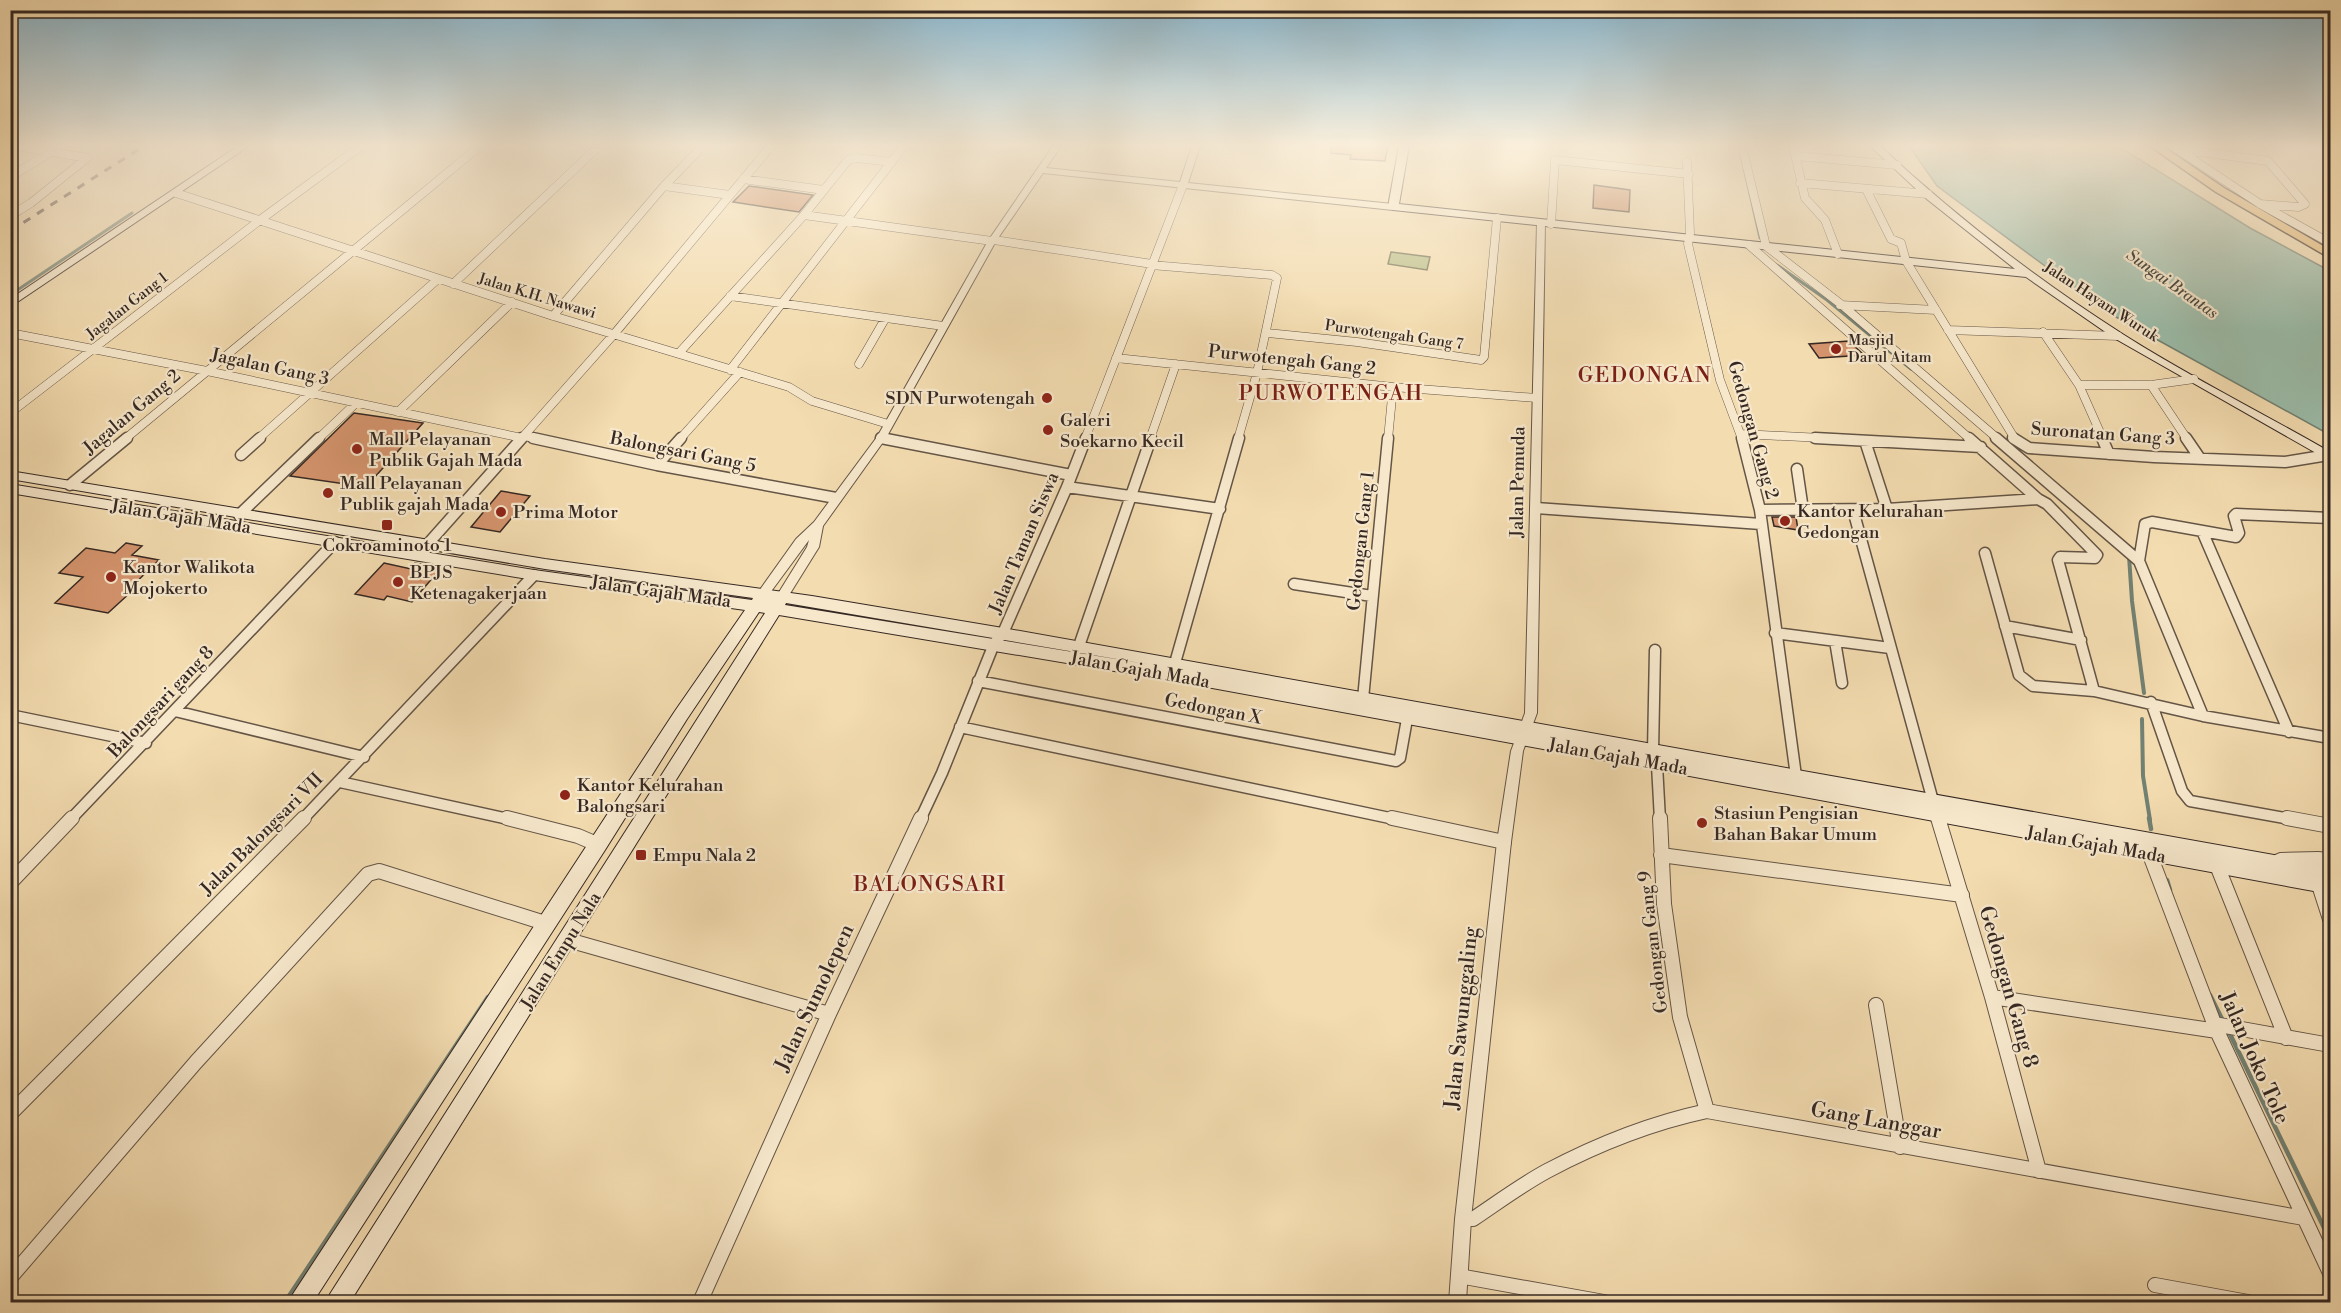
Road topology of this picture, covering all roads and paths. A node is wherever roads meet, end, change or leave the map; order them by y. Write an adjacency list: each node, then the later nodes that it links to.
1 (24, 207): 23 (street)
2 (155, 207): 43 (main road)
3 (220, 207): 25 (street, Jalan K.H. Nawawi)
4 (277, 207): 25 (street, Jagalan Gang 1)
5 (405, 207): 33 (street, Jagalan Gang 2)
6 (534, 207): 40 (street)
7 (646, 207): 48 (street)
8 (720, 207): 54 (street)
9 (810, 207): 22 (street)
10 (855, 207): 26 (street)
11 (1016, 207): 29 (street)
12 (1175, 207): 37 (street, Jalan Taman Siswa)
13 (1397, 207): 24 (main road)
14 (1548, 207): 27 (street)
15 (1689, 207): 28 (street, Gedongan Gang 2)
16 (1756, 207): 32 (street)
17 (1812, 207): 34 (street)
18 (1876, 207): 36 (street, Suronatan Gang 3)
19 (1944, 207): 38 (main road, Jalan Hayam Wuruk)
20 (2248, 207): 35 (main road)
21 (2266, 207): 30 (street)
22 (804, 214): 26 (street); 41 (street)
23 (10, 216)
24 (1497, 218): 27 (main road); 55 (street, Purwotengah Gang 7)
25 (260, 220): 33 (street, Jalan K.H. Nawawi); 57 (street, Jagalan Gang 1)
26 (845, 220): 29 (street); 44 (street)
27 (1546, 223): 28 (main road); 73 (street, Jalan Pemuda)
28 (1689, 238): 31 (main road); 78 (street, Gedongan Gang 2)
29 (993, 241): 37 (street); 50 (street)
30 (2331, 243)
31 (1749, 244): 32 (main road); 45 (street)
32 (1765, 244): 34 (main road); 46 (street)
33 (353, 250): 39 (street, Jalan K.H. Nawawi); 65 (street, Jagalan Gang 2)
34 (1837, 251): 36 (main road)
35 (2331, 255)
36 (1906, 261): 38 (main road); 47 (street, Suronatan Gang 3)
37 (1152, 264): 55 (street); 61 (street, Jalan Taman Siswa)
38 (2027, 274): 56 (main road, Jalan Hayam Wuruk)
39 (438, 279): 40 (street, Jalan K.H. Nawawi); 72 (street)
40 (453, 284): 42 (street, Jalan K.H. Nawawi)
41 (730, 296): 44 (street); 58 (street)
42 (512, 302): 48 (street, Jalan K.H. Nawawi); 75 (street)
43 (10, 304)
44 (782, 304): 49 (street); 64 (street)
45 (1822, 305): 46 (street); 60 (street)
46 (1840, 305): 47 (street); 59 (street)
47 (1936, 310): 51 (street, Suronatan Gang 3)
48 (553, 316): 54 (street, Jalan K.H. Nawawi)
49 (885, 319): 50 (street); 62 (street)
50 (943, 326): 77 (street)
51 (1948, 330): 52 (street); 83 (street, Suronatan Gang 3)
52 (2043, 332): 56 (street); 69 (street)
53 (10, 333): 57 (street, Jagalan Gang 3)
54 (615, 333): 58 (street, Jalan K.H. Nawawi); 79 (street)
55 (1267, 333): 67 (street)
56 (2118, 336): 68 (main road, Jalan Hayam Wuruk)
57 (94, 348): 65 (street, Jagalan Gang 3); 76 (street, Jagalan Gang 1)
58 (679, 353): 64 (street, Jalan K.H. Nawawi)
59 (1894, 354): 60 (street); 97 (street)
60 (1878, 357): 82 (street)
61 (1116, 358): 63 (street, Purwotengah Gang 2); 89 (street, Jalan Taman Siswa)
62 (859, 363)
63 (1176, 364): 67 (street, Purwotengah Gang 2); 94 (street)
64 (730, 370): 66 (street, Jalan K.H. Nawawi)
65 (207, 371): 72 (street, Jagalan Gang 3); 91 (street, Jagalan Gang 2)
66 (740, 372): 77 (street, Jalan K.H. Nawawi); 87 (street)
67 (1257, 373): 71 (street, Purwotengah Gang 2); 99 (street)
68 (2194, 379): 70 (street); 85 (main road, Jalan Hayam Wuruk)
69 (2079, 385): 70 (street); 83 (street)
70 (2151, 385): 86 (street)
71 (1393, 387): 73 (street, Purwotengah Gang 2); 115 (street, Gedongan Gang 1)
72 (309, 392): 74 (street, Jagalan Gang 3); 84 (street)
73 (1537, 398): 98 (street, Jalan Pemuda)
74 (356, 403): 75 (street, Jagalan Gang 3); 104 (street)
75 (398, 412): 79 (street, Jagalan Gang 3)
76 (10, 413)
77 (888, 424): 80 (street)
78 (1741, 434): 81 (street); 101 (street, Gedongan Gang 2)
79 (523, 437): 87 (street, Balongsari Gang 5); 110 (street)
80 (881, 438): 89 (street); 95 (street)
81 (1865, 441): 82 (street); 100 (street)
82 (1981, 447): 96 (street)
83 (2109, 454): 86 (street, Suronatan Gang 3)
84 (241, 455)
85 (2329, 456): 86 (street, Suronatan Gang 3)
86 (2199, 457)
87 (657, 465): 95 (street, Balongsari Gang 5)
88 (1797, 469): 102 (street)
89 (1071, 475): 92 (street, Jalan Taman Siswa)
90 (10, 476): 91 (main road, Jalan Gajah Mada)
91 (70, 485): 104 (main road, Jalan Gajah Mada)
92 (1067, 486): 94 (street); 120 (street, Jalan Taman Siswa)
93 (10, 488): 109 (main road, Jalan Gajah Mada)
94 (1132, 496): 99 (street); 123 (street)
95 (836, 498): 107 (street)
96 (2043, 501): 97 (street); 100 (street); 121 (street)
97 (2076, 506): 112 (street)
98 (1536, 508): 106 (street); 138 (street, Jalan Pemuda)
99 (1220, 509): 126 (street)
100 (1887, 509): 103 (street)
101 (1760, 510): 102 (street); 106 (street, Gedongan Gang 2)
102 (1803, 510): 103 (street)
103 (1853, 510): 124 (street, Gedongan Gang 8)
104 (239, 514): 109 (main road, Jalan Gajah Mada)
105 (2331, 518): 108 (street)
106 (1761, 524): 119 (street, Gedongan Gang 2)
107 (818, 525): 116 (street); 117 (street)
108 (2202, 531): 112 (street); 137 (street)
109 (327, 537): 110 (main road, Jalan Gajah Mada); 132 (street, Balongsari gang 8)
110 (423, 550): 113 (main road, Jalan Gajah Mada); 116 (main road, Jalan Gajah Mada)
111 (1985, 553): 118 (street)
112 (2139, 561): 134 (street)
113 (534, 575): 116 (main road, Jalan Gajah Mada); 142 (street, Jalan Balongsari VII)
114 (1294, 584): 115 (street)
115 (1372, 596): 130 (street, Gedongan Gang 1)
116 (759, 600): 117 (main road, Jalan Gajah Mada); 148 (main road, Jalan Empu Nala)
117 (779, 603): 120 (main road, Jalan Gajah Mada); 159 (main road, Jalan Empu Nala)
118 (2005, 626): 121 (street); 129 (street)
119 (1775, 633): 122 (street); 143 (street, Gedongan Gang 2)
120 (998, 639): 123 (main road, Jalan Gajah Mada); 127 (street, Jalan Sumolepen); 135 (main road, Jalan Gajah Mada)
121 (2081, 640): 129 (street)
122 (1835, 641): 124 (street); 128 (street)
123 (1079, 646): 126 (main road, Jalan Gajah Mada)
124 (1890, 648): 145 (street, Gedongan Gang 8)
125 (1655, 650): 141 (street, Gedongan Gang 9)
126 (1175, 663): 130 (main road, Jalan Gajah Mada)
127 (978, 681): 135 (street, Gedongan X); 136 (street, Jalan Sumolepen)
128 (1842, 683)
129 (2094, 691): 131 (street)
130 (1363, 699): 138 (main road, Jalan Gajah Mada)
131 (2151, 702): 134 (street); 146 (street)
132 (176, 711): 140 (street, Balongsari gang 8); 142 (street)
133 (10, 715): 140 (street)
134 (2203, 716): 137 (street)
135 (1407, 719): 138 (main road, Jalan Gajah Mada)
136 (960, 727): 147 (street); 164 (street, Jalan Sumolepen)
137 (2289, 732): 139 (street)
138 (1524, 734): 141 (main road, Jalan Gajah Mada); 147 (street, Jalan Sawunggaling)
139 (2331, 738)
140 (146, 743): 154 (street, Balongsari gang 8)
141 (1655, 754): 143 (main road, Jalan Gajah Mada); 145 (main road, Jalan Gajah Mada); 149 (street, Gedongan Gang 9)
142 (364, 756): 144 (street, Jalan Balongsari VII)
143 (1796, 776): 145 (main road, Jalan Gajah Mada)
144 (340, 782): 148 (street); 169 (street, Jalan Balongsari VII)
145 (1935, 808): 150 (main road, Jalan Gajah Mada); 153 (main road, Jalan Gajah Mada); 156 (street, Gedongan Gang 8)
146 (2331, 826)
147 (1504, 842): 173 (street, Jalan Sawunggaling)
148 (599, 845): 158 (main road, Jalan Empu Nala)
149 (1661, 855): 156 (street); 168 (street, Gedongan Gang 9)
150 (2150, 855): 152 (main road, Jalan Gajah Mada); 165 (street, Jalan Joko Tole)
151 (2331, 859): 153 (street, Jalan Gajah Mada)
152 (2218, 868): 153 (main road, Jalan Gajah Mada); 166 (street)
153 (2269, 872): 155 (main road, Jalan Gajah Mada)
154 (10, 883)
155 (2328, 883): 157 (street)
156 (1962, 895): 160 (street, Gedongan Gang 8)
157 (2331, 919)
158 (545, 922): 161 (main road, Jalan Empu Nala); 176 (street)
159 (568, 940): 163 (main road, Jalan Empu Nala); 164 (street)
160 (1992, 997): 165 (street); 171 (street, Gedongan Gang 8)
161 (496, 1004): 163 (main road); 178 (main road, Jalan Empu Nala)
162 (1876, 1005): 170 (street)
163 (522, 1013): 179 (main road, Jalan Empu Nala)
164 (829, 1014): 180 (street, Jalan Sumolepen)
165 (2220, 1027): 166 (street); 172 (street, Jalan Joko Tole)
166 (2286, 1038): 167 (street)
167 (2331, 1045)
168 (1707, 1111): 170 (street, Gang Langgar); 173 (street, Gang Langgar)
169 (10, 1113)
170 (1900, 1147): 171 (street, Gang Langgar)
171 (2039, 1171): 172 (street, Gang Langgar)
172 (2304, 1218): 174 (street, Jalan Joko Tole)
173 (1463, 1220): 175 (street, Jalan Sawunggaling)
174 (2331, 1273)
175 (1459, 1276): 181 (street, Jalan Sawunggaling); 182 (street)
176 (10, 1278)
177 (2155, 1285): 183 (street)
178 (301, 1302)
179 (338, 1302)
180 (700, 1302)
181 (1457, 1302)
182 (1604, 1302)
183 (2248, 1302)

